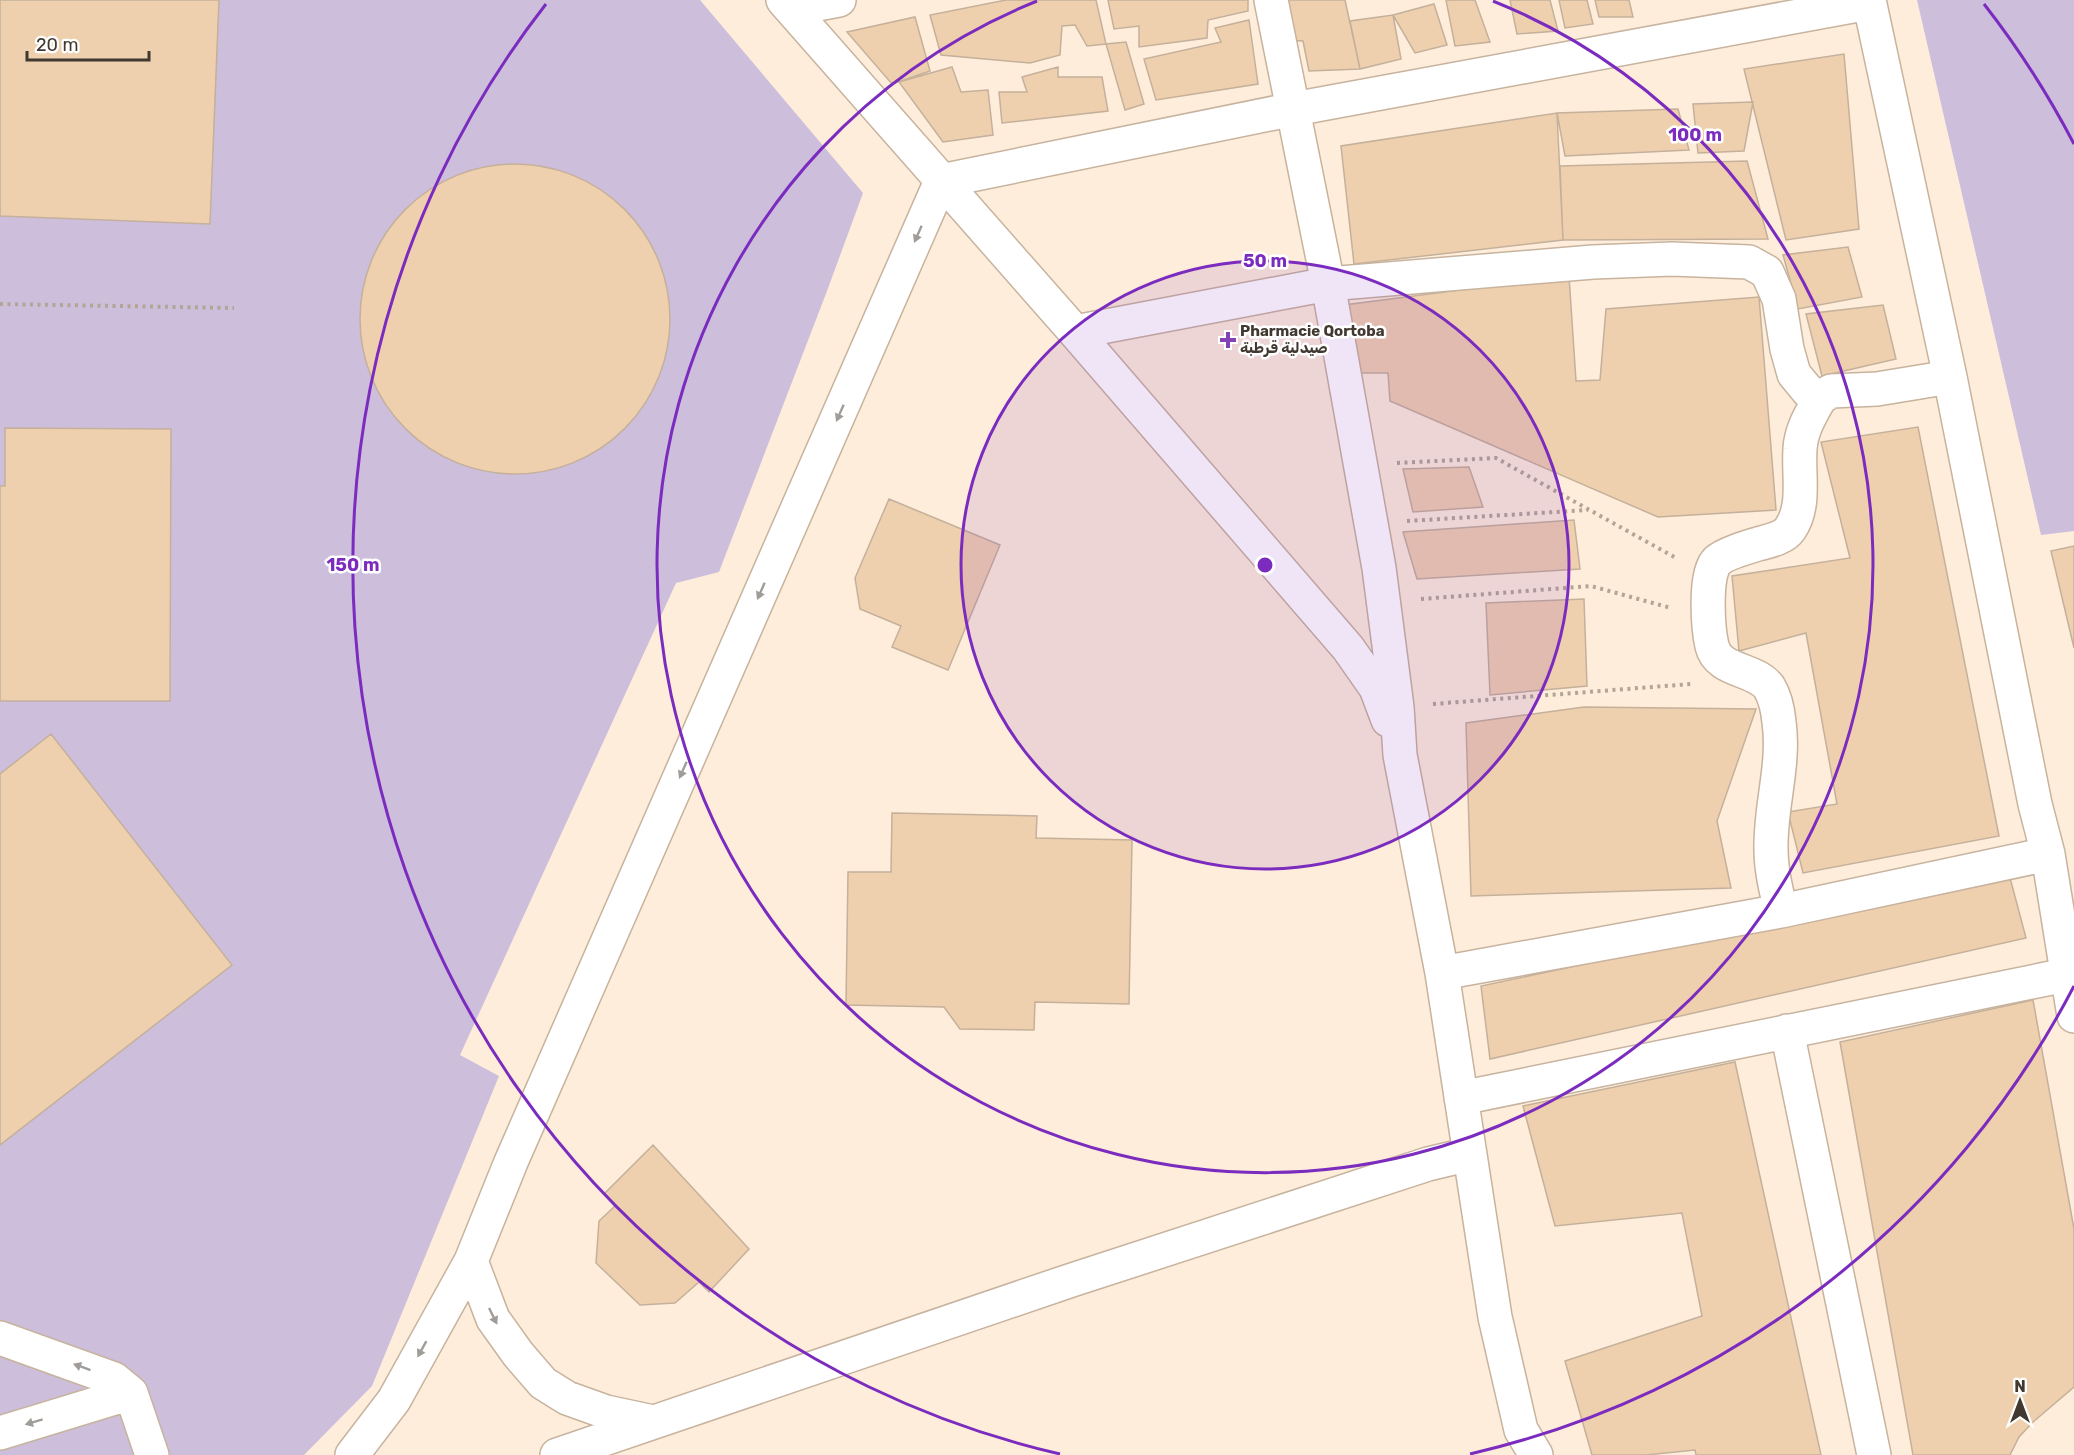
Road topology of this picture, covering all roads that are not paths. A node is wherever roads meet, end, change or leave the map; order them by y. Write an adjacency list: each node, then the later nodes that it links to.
1 (839, 0): 4 (street)
2 (1271, 0): 5 (street)
3 (1869, 2): 5 (street); 9 (street)
4 (787, 5): 6 (street)
5 (1294, 108): 6 (street); 7 (street)
6 (941, 181): 8 (street); 20 (street, one-way to 20)
7 (1328, 284): 8 (street); 10 (street); 11 (street)
8 (1075, 332): 11 (street)
9 (1950, 377): 10 (street); 12 (street)
10 (1820, 398): 13 (street)
11 (1400, 755): 14 (street)
12 (2048, 854): 13 (street); 15 (street)
13 (1781, 911): 14 (street)
14 (1442, 973): 18 (street)
15 (2066, 975): 16 (street); 17 (street)
16 (2074, 1016)
17 (1787, 1031): 18 (street); 29 (street)
18 (1461, 1098): 19 (street)
19 (1470, 1154): 23 (street); 28 (street)
20 (471, 1261): 23 (street, one-way to 23); 26 (street, one-way to 26)
21 (0, 1338): 22 (street, one-way to 21)
22 (130, 1393): 24 (street, one-way to 24); 25 (street)
23 (653, 1422): 27 (street)
24 (0, 1433)
25 (152, 1455)
26 (352, 1455)
27 (557, 1455)
28 (1536, 1455)
29 (1874, 1455)

